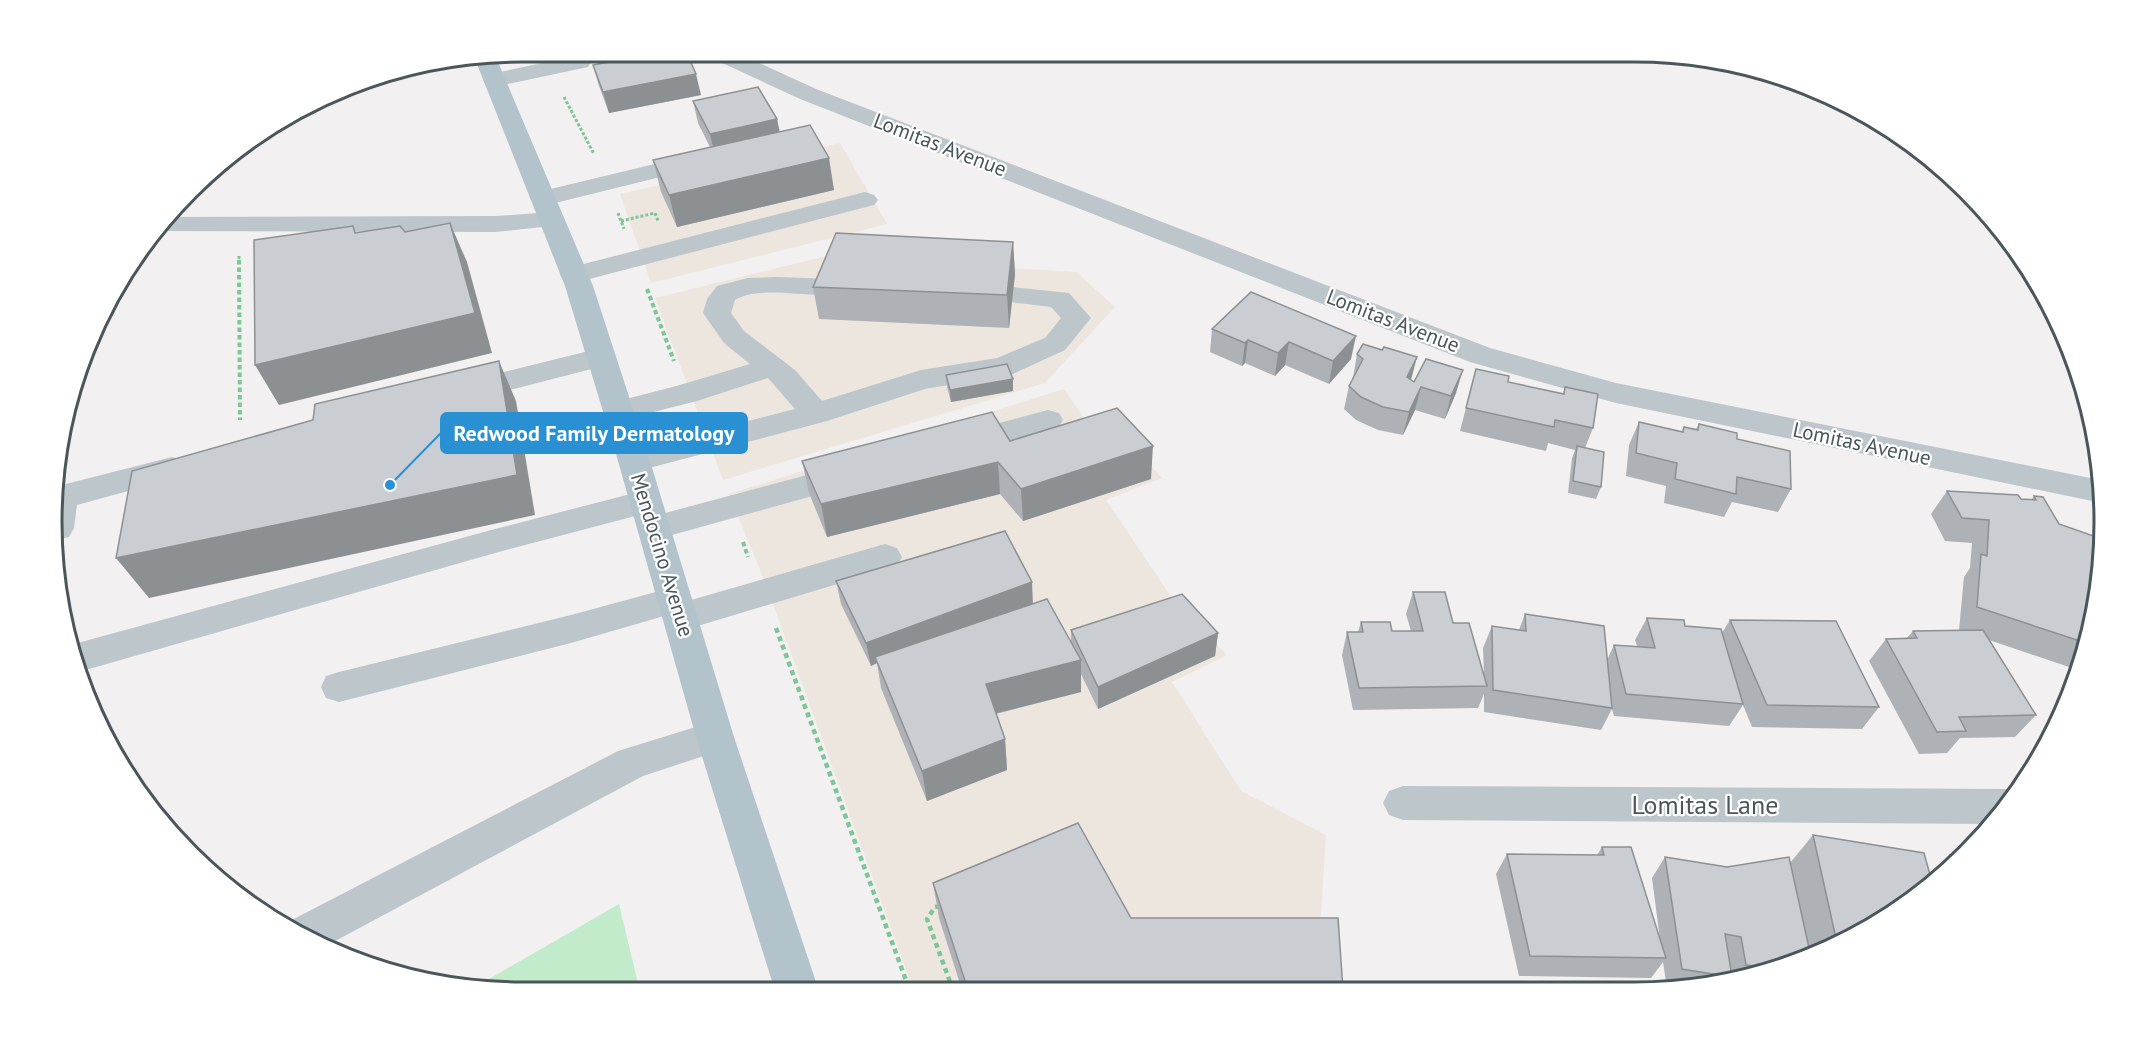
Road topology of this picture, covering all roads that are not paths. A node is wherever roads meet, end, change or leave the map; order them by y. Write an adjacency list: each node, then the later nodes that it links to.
1 (580, 62): 3 (street)
2 (739, 62): 21 (street, Lomitas Avenue)
3 (489, 68): 6 (main road, Mendocino Avenue)
4 (696, 161): 6 (street)
5 (865, 200): 8 (street)
6 (547, 209): 7 (street); 8 (main road, Mendocino Avenue)
7 (170, 225)
8 (574, 275): 11 (main road, Mendocino Avenue)
9 (832, 287): 12 (street)
10 (1012, 295): 15 (street)
11 (601, 357): 13 (street); 14 (main road, Mendocino Avenue)
12 (772, 367): 14 (street); 15 (street)
13 (441, 398)
14 (618, 411): 19 (main road, Mendocino Avenue)
15 (816, 414): 19 (street)
16 (1048, 420): 17 (street)
17 (934, 452)
18 (200, 461): 22 (street)
19 (634, 462): 23 (main road, Mendocino Avenue)
20 (878, 467): 23 (street)
21 (2093, 490)
22 (62, 497)
23 (650, 515): 25 (main road, Mendocino Avenue); 26 (street)
24 (885, 557): 25 (street)
25 (677, 609): 27 (street); 28 (main road, Mendocino Avenue)
26 (82, 656)
27 (339, 687)
28 (715, 737): 31 (street); 32 (main road, Mendocino Avenue)
29 (1403, 803): 30 (street, Lomitas Lane)
30 (1994, 807)
31 (312, 931)
32 (794, 982)

